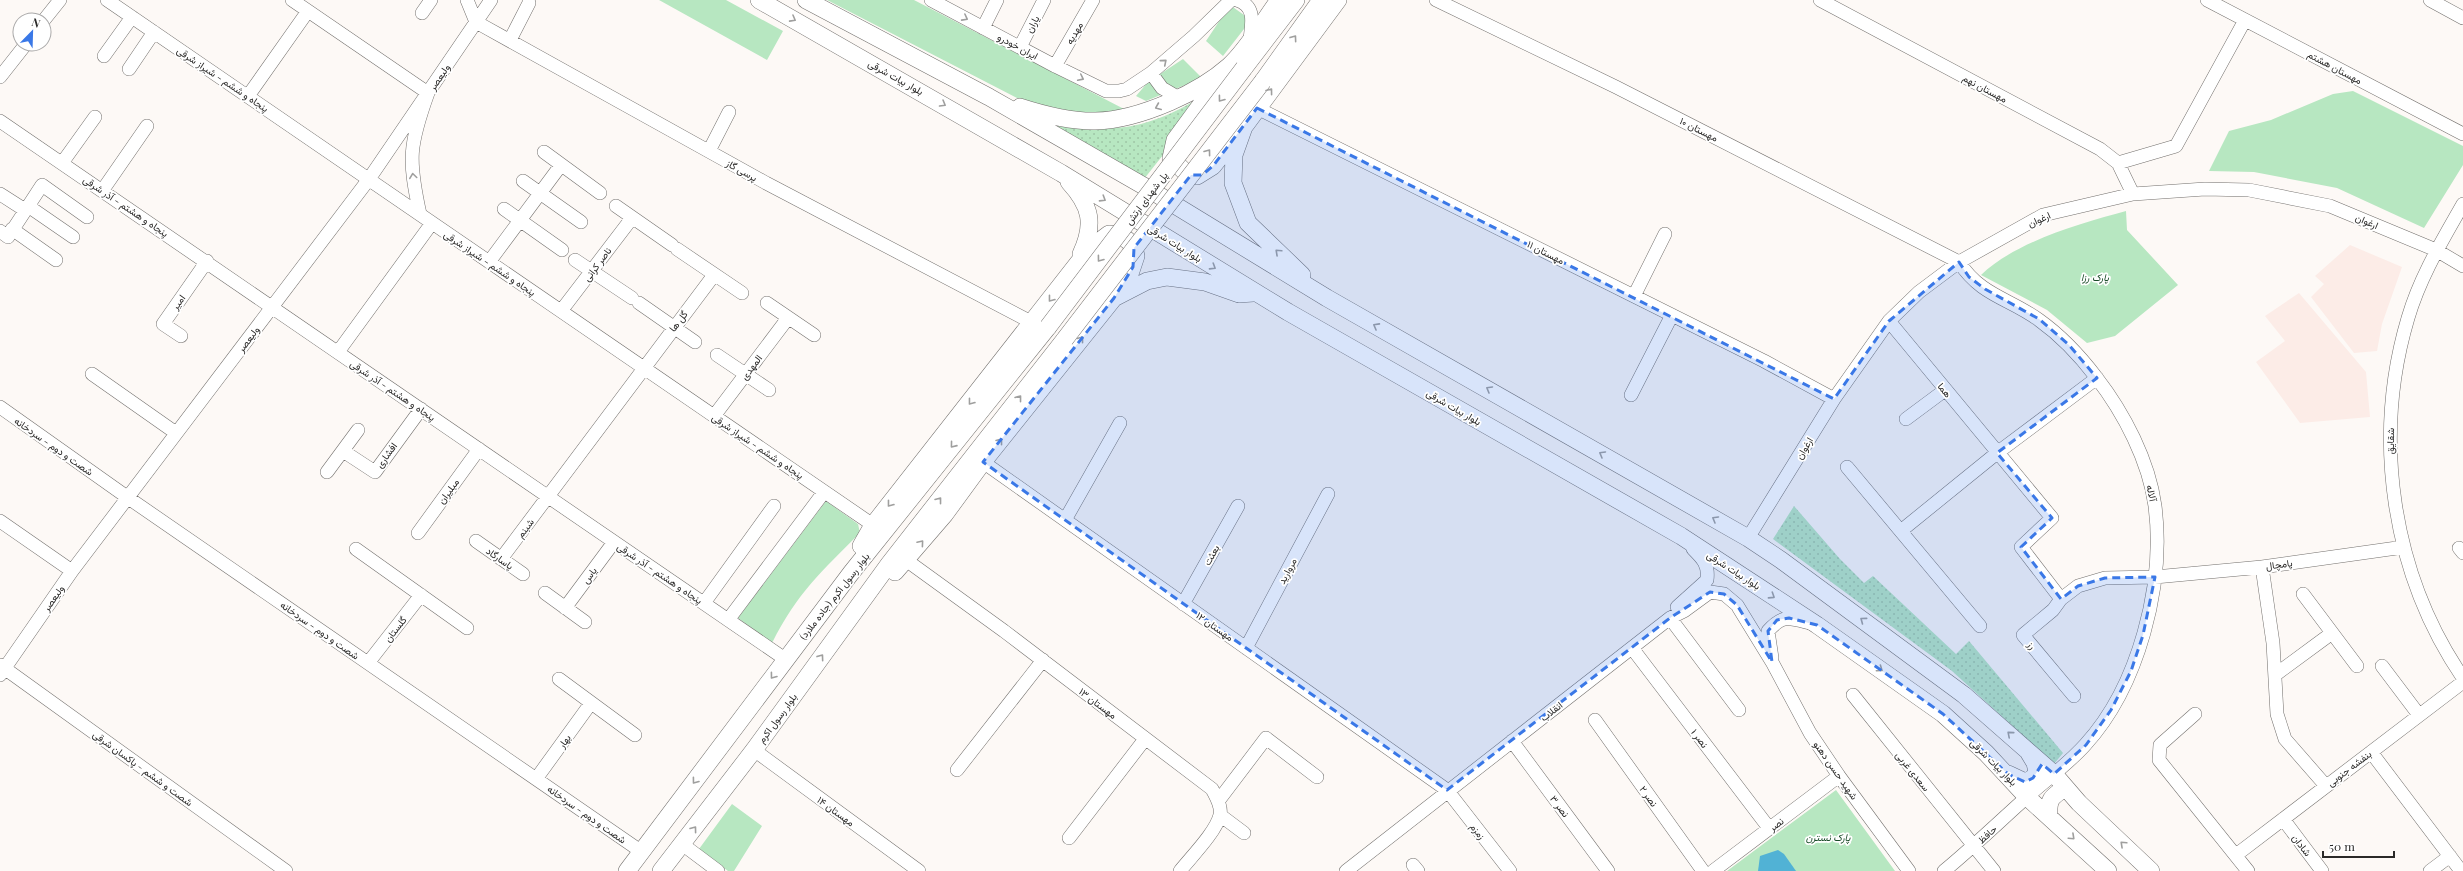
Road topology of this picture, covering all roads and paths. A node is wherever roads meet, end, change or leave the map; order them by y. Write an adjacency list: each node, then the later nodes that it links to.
1 (60, 0): 25 (street)
2 (107, 0): 27 (street, پنجاه و ششم - شیراز شرقی)
3 (292, 0): 24 (street)
4 (431, 0): 26 (street)
5 (467, 0): 30 (street)
6 (491, 0): 30 (street, ولیعصر)
7 (759, 0): 59 (main road, بلوار بیات شرقی, one-way to 59)
8 (806, 0): 45 (main road)
9 (931, 0): 31 (street, ایران خودرو, one-way to 31)
10 (997, 0): 31 (street)
11 (1044, 0): 35 (street, یاران)
12 (1092, 0): 38 (street, مهدیه)
13 (1230, 0): 41 (street, one-way to 13)
14 (1237, 0): 33 (street)
15 (1279, 0): 33 (main road)
16 (1296, 0): 39 (main road)
17 (1321, 0): 154 (main road, بلوار رسول اکرم, one-way to 17, bridge)
18 (1338, 0): 47 (main road, one-way to 18)
19 (1436, 0): 86 (street, مهستان ۱۰)
20 (1820, 0): 57 (street, مهستان نهم)
21 (2207, 0): 29 (street, مهستان هشتم)
22 (2430, 0): 28 (street)
23 (529, 3): 34 (street)
24 (308, 11): 43 (street); 44 (street)
25 (50, 12)
26 (422, 14)
27 (132, 18): 32 (street, پنجاه و ششم - شیراز شرقی); 37 (street)
28 (2463, 18)
29 (2245, 20): 53 (street, مهستان هشتم); 57 (street)
30 (476, 22): 34 (street, پرسی گاز); 43 (street, ولیعصر)
31 (983, 28): 35 (street, ایران خودرو)
32 (154, 32): 40 (street); 44 (street, پنجاه و ششم - شیراز شرقی)
33 (1250, 39): 39 (main road)
34 (510, 40): 54 (street, پرسی گاز)
35 (1020, 47): 38 (street, ایران خودرو)
36 (20, 52): 42 (street)
37 (104, 56)
38 (1055, 66): 41 (street, ایران خودرو, one-way to 41)
39 (1237, 67): 46 (main road); 52 (main road); 101 (main road, پل شهدای ارتش, one-way to 101, bridge)
40 (129, 69)
41 (1151, 73): 46 (street)
42 (0, 77)
43 (428, 93): 60 (street, ولیعصر); 71 (street, one-way to 43)
44 (248, 96): 60 (street, پنجاه و ششم - شیراز شرقی)
45 (989, 97): 46 (main road, one-way to 45); 95 (main road)
46 (1179, 98)
47 (1257, 108): 52 (main road); 93 (street, مهستان ۱۱)
48 (729, 112): 54 (street)
49 (95, 117): 56 (street)
50 (0, 121): 56 (street, پنجاه و هشتم - آذر شرقی)
51 (146, 126): 62 (street)
52 (1244, 127): 95 (main road, one-way to 52)
53 (2463, 134)
54 (709, 151): 101 (street, پرسی گاز)
55 (544, 152): 58 (street)
56 (62, 163): 62 (street, پنجاه و هشتم - آذر شرقی)
57 (2118, 163): 66 (street, مهستان نهم)
58 (561, 165): 63 (street); 65 (street)
59 (1061, 173): 88 (main road); 91 (main road, بلوار بیات شرقی, one-way to 91)
60 (369, 179): 71 (street, پنجاه و ششم - شیراز شرقی); 97 (street, ولیعصر)
61 (523, 181): 63 (street)
62 (102, 191): 84 (street, پنجاه و هشتم - آذر شرقی)
63 (540, 193): 74 (street); 75 (street)
64 (0, 194): 69 (street)
65 (600, 194)
66 (2132, 194): 81 (street, ارغوان); 86 (street, ارغوان)
67 (2463, 204): 81 (street, شقایق)
68 (616, 206): 73 (street)
69 (26, 208): 72 (street); 77 (street); 79 (street)
70 (504, 209): 74 (street)
71 (420, 214): 76 (street, پنجاه و ششم - شیراز شرقی)
72 (87, 217)
73 (632, 218): 89 (street, ناصر کرانی); 90 (street)
74 (520, 220): 80 (street); 85 (street)
75 (581, 222)
76 (432, 223): 85 (street, پنجاه و ششم - شیراز شرقی); 107 (street)
77 (6, 230): 82 (street)
78 (1665, 234): 93 (street)
79 (73, 237)
80 (562, 250)
81 (2436, 250): 87 (street, ارغوان); 145 (street, شقایق)
82 (56, 260)
83 (575, 260): 89 (street)
84 (208, 261): 97 (street, پنجاه و هشتم - آذر شرقی); 105 (street, امیر)
85 (489, 262): 98 (street, پنجاه و ششم - شیراز شرقی)
86 (1959, 262): 112 (street, آلاله); 116 (street, ارغوان)
87 (2463, 266)
88 (1075, 269): 94 (main road); 101 (main road, one-way to 101)
89 (592, 271): 98 (street, ناصر کرانی); 103 (street)
90 (714, 274): 92 (street); 103 (street, گل ها)
91 (1256, 293): 94 (main road); 141 (main road, بلوار بیات شرقی)
92 (742, 294)
93 (1634, 296): 99 (street, مهستان ۱۱)
94 (1114, 298): 127 (main road, one-way to 94)
95 (1327, 298): 142 (main road, one-way to 95)
96 (767, 303): 100 (street)
97 (272, 307): 107 (street, پنجاه و هشتم - آذر شرقی); 123 (street, ولیعصر)
98 (561, 311): 109 (street, پنجاه و ششم - شیراز شرقی)
99 (1672, 315): 115 (street); 116 (street, مهستان ۱۱)
100 (788, 318): 104 (street); 111 (street, المهدی)
101 (1040, 325): 138 (main road, one-way to 138); 151 (main road, بلوار رسول اکرم (جاده ملارد), one-way to 151)
102 (1893, 326): 114 (street, هما)
103 (674, 327): 106 (street); 109 (street, گل ها)
104 (814, 335)
105 (182, 336)
106 (695, 342)
107 (338, 352): 118 (street, پنجاه و هشتم - آذر شرقی)
108 (717, 355): 111 (street)
109 (643, 367): 119 (street, پنجاه و ششم - شیراز شرقی); 132 (street, گل ها)
110 (92, 374): 123 (street)
111 (745, 374): 113 (street); 119 (street, المهدی)
112 (2097, 378): 126 (street); 153 (street, آلاله)
113 (769, 390)
114 (1945, 390): 120 (street); 126 (street, هما)
115 (1631, 395)
116 (1834, 399): 142 (street, ارغوان)
117 (0, 407): 133 (street, شصت و دوم - سردخانه)
118 (421, 409): 124 (street, پنجاه و هشتم - آذر شرقی); 125 (street, افشاری)
119 (714, 416): 130 (street, پنجاه و ششم - شیراز شرقی)
120 (1906, 419)
121 (1120, 423): 137 (street)
122 (358, 430): 125 (street)
123 (176, 433): 133 (street, ولیعصر)
124 (479, 449): 132 (street, پنجاه و هشتم - آذر شرقی); 140 (street, مبلیران)
125 (343, 451): 129 (street)
126 (1997, 453): 139 (street); 158 (street, هما)
127 (983, 462): 137 (street, مهستان ۱۲); 148 (main road, one-way to 127)
128 (1847, 467): 139 (street)
129 (327, 472)
130 (824, 492): 138 (street, پنجاه و ششم - شیراز شرقی); 163 (street)
131 (1328, 494): 169 (street, مروارید)
132 (548, 496): 144 (street, پنجاه و هشتم - آذر شرقی); 147 (street, شبنم)
133 (127, 497): 150 (street, ولیعصر); 174 (street, شصت و دوم - سردخانه)
134 (774, 506): 159 (street)
135 (1238, 506): 160 (street, بعثت)
136 (0, 520): 150 (street)
137 (1065, 520): 160 (street, مهستان ۱۲)
138 (874, 525): 151 (main road)
139 (1902, 530): 166 (street)
140 (418, 533)
141 (1681, 536): 162 (street, انقلاب); 165 (main road, بلوار بیات شرقی, one-way to 165)
142 (1748, 538): 192 (main road, one-way to 142)
143 (476, 541): 147 (street, پاسارگاد)
144 (614, 542): 159 (street, پنجاه و هشتم - آذر شرقی); 161 (street, یاس)
145 (2404, 547): 149 (street, پامچال); 179 (street, شقایق)
146 (356, 549): 157 (street)
147 (501, 559): 152 (street, پاسارگاد)
148 (906, 560): 154 (main road); 172 (street, مهستان ۱۳)
149 (2262, 567): 153 (street, پامچال); 178 (street)
150 (72, 570): 177 (street, ولیعصر)
151 (851, 573): 171 (main road, بلوار رسول اکرم (جاده ملارد))
152 (523, 574)
153 (2155, 577): 158 (street, رز); 197 (street, آلاله)
154 (871, 588): 193 (main road, بلوار رسول اکرم, one-way to 154)
155 (545, 593): 161 (street)
156 (2303, 594): 168 (street)
157 (422, 595): 167 (street); 174 (street, گلستان)
158 (2061, 599): 183 (street, رز)
159 (704, 603): 163 (street, پنجاه و هشتم - آذر شرقی)
160 (1183, 604): 169 (street, مهستان ۱۲)
161 (565, 608): 164 (street)
162 (1670, 618): 170 (street, انقلاب); 173 (street, شهید حسن دهنو); 185 (street)
163 (728, 620): 171 (street, پنجاه و هشتم - آذر شرقی)
164 (585, 622)
165 (1817, 625): 173 (street); 196 (main road, بلوار بیات شرقی, one-way to 196)
166 (1980, 626)
167 (467, 628)
168 (2332, 633): 175 (street); 178 (street)
169 (1246, 648): 203 (street, مهستان ۱۲)
170 (1632, 648): 191 (street, انقلاب); 209 (street, نصر ۱)
171 (785, 659): 214 (main road, بلوار رسول اکرم (جاده ملارد), one-way to 214)
172 (1043, 660): 190 (street, مهستان ۱۳); 195 (street)
173 (1772, 662): 198 (street, شهید حسن دهنو)
174 (368, 663): 200 (street, شصت و دوم - سردخانه)
175 (2357, 666)
176 (2382, 666): 187 (street)
177 (2, 669): 217 (street, شصت و ششم - پاکسان شرقی)
178 (2275, 675): 201 (street)
179 (2463, 678)
180 (559, 679): 184 (street)
181 (2463, 682): 187 (street, بنفشه جنوبی)
182 (1853, 695): 213 (street, سعدی غربی)
183 (2074, 696)
184 (591, 703): 189 (street); 200 (street, بهار)
185 (1739, 710)
186 (2195, 714): 215 (street)
187 (2419, 716): 194 (street, بنفشه جنوبی)
188 (1595, 720): 226 (street, نصر ۲)
189 (635, 735)
190 (1145, 739): 205 (street, مهستان ۱۳); 211 (street)
191 (1512, 741): 203 (street, انقلاب); 225 (street, نصر ۳)
192 (2026, 748): 196 (main road); 197 (main road)
193 (754, 750): 212 (main road, بلوار رسول اکرم, one-way to 193); 221 (street, مهستان ۱۴)
194 (2371, 752): 201 (street, بنفشه جنوبی); 216 (street)
195 (957, 770)
196 (2008, 774): 204 (main road, بلوار بیات شرقی)
197 (2054, 774): 202 (main road); 204 (street, حافظ)
198 (1839, 776): 209 (street, نصر); 228 (street, شهید حسن دهنو)
199 (1317, 777): 205 (street)
200 (536, 779): 214 (street, شصت و دوم - سردخانه)
201 (2326, 786): 208 (street, بنفشه جنوبی)
202 (2065, 788): 207 (main road); 232 (main road, one-way to 202)
203 (1447, 790): 223 (street, انقلاب); 224 (street, زمزم)
204 (2027, 796): 207 (main road, بلوار بیات شرقی); 213 (street, حافظ)
205 (1218, 800): 206 (street)
206 (1220, 815): 210 (street); 222 (street)
207 (2049, 816): 231 (main road, بلوار بیات شرقی, one-way to 231)
208 (2283, 819): 215 (street, بنفشه جنوبی); 234 (street, شادان)
209 (1769, 828): 227 (street, نصر)
210 (1244, 833)
211 (1069, 838)
212 (682, 844): 219 (main road, بلوار رسول اکرم); 220 (street)
213 (1974, 846): 229 (street, حافظ); 230 (street, سعدی غربی)
214 (642, 852): 218 (main road, بلوار رسول اکرم (جاده ملارد))
215 (2236, 855): 233 (street)
216 (2450, 856): 235 (street); 236 (street)
217 (286, 871)
218 (627, 871)
219 (661, 871)
220 (718, 871)
221 (919, 871)
222 (1180, 871)
223 (1346, 871)
224 (1510, 871)
225 (1608, 871)
226 (1703, 871)
227 (1713, 871)
228 (1909, 871)
229 (1944, 871)
230 (1994, 871)
231 (2108, 871)
232 (2151, 871)
233 (2248, 871)
234 (2322, 871)
235 (2430, 871)
236 (2461, 871)

